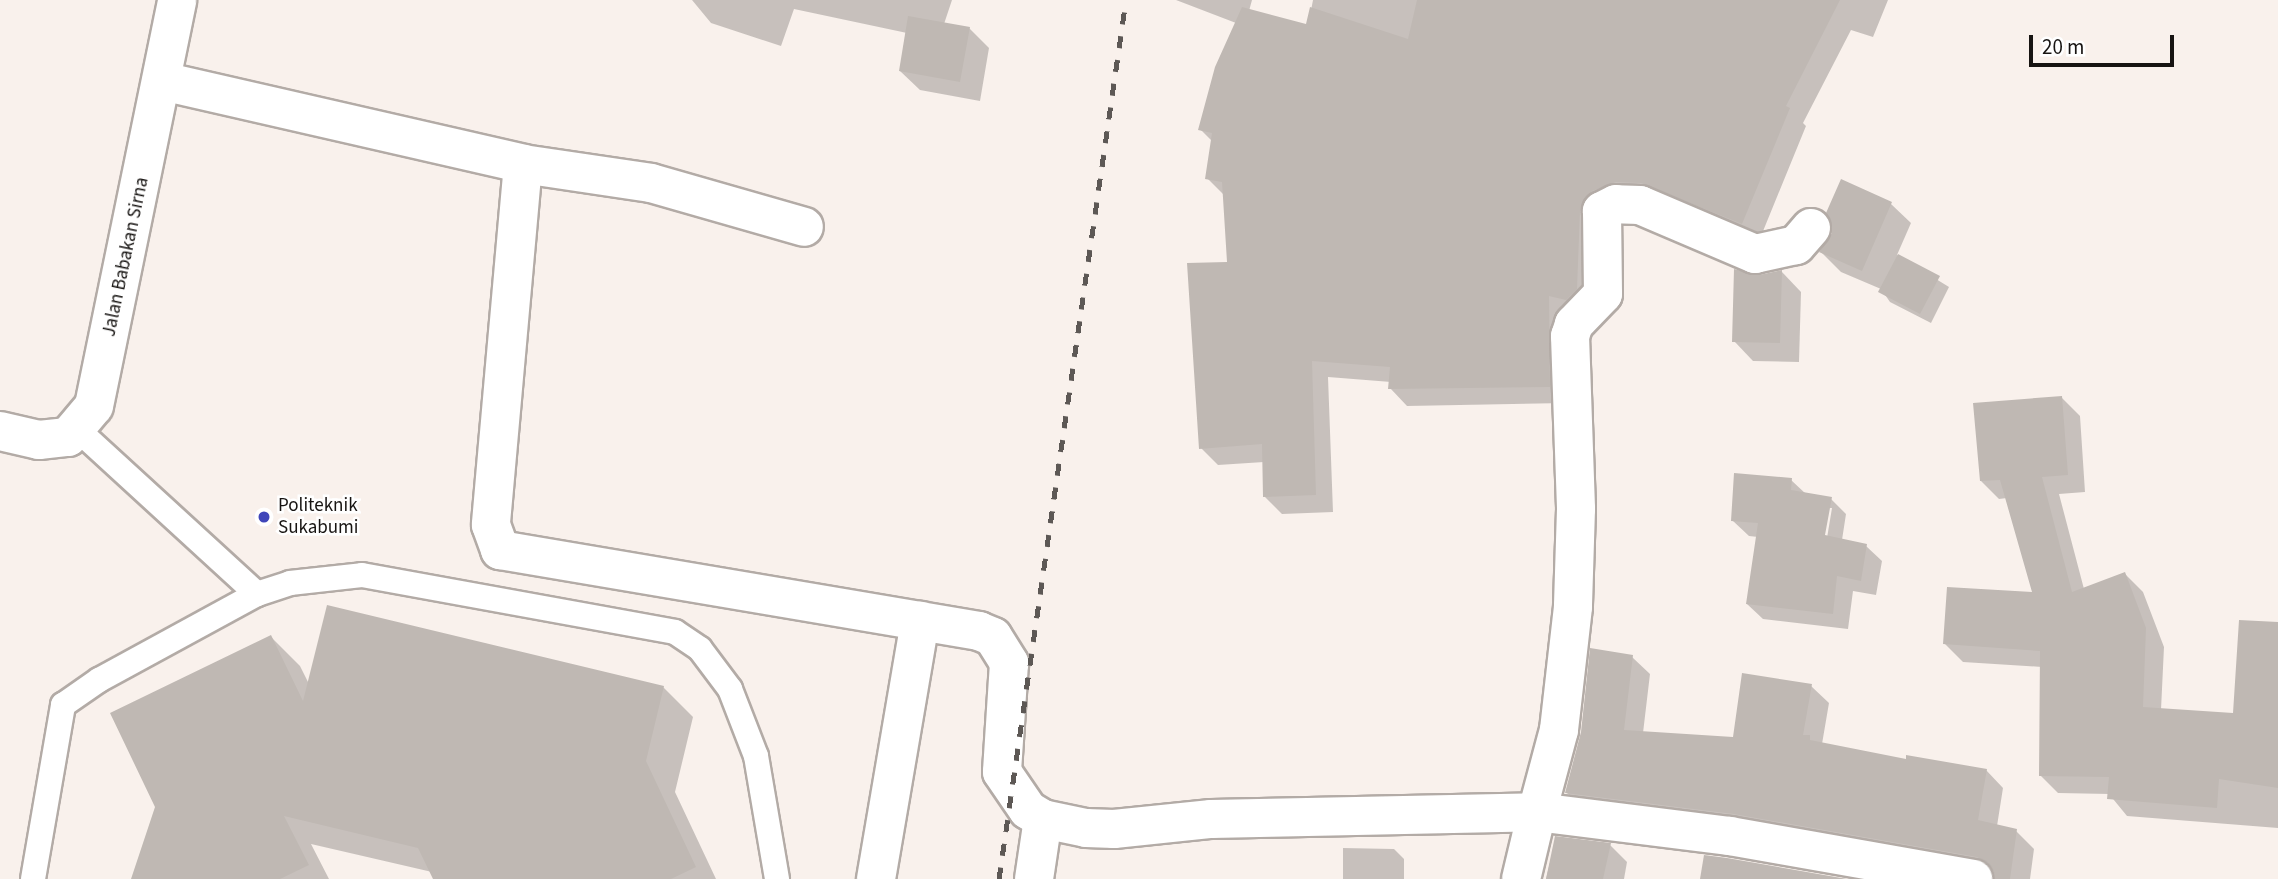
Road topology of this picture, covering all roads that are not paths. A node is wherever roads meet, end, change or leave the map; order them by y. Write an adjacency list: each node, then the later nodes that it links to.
1 (167, 1): 2 (street, Jalan Babakan Sirna)
2 (162, 81): 3 (street); 6 (street, Jalan Babakan Sirna)
3 (523, 164): 4 (street); 9 (street)
4 (804, 227)
5 (1811, 228): 10 (street)
6 (78, 430): 7 (street); 8 (lane)
7 (0, 431)
8 (257, 594): 12 (lane); 13 (lane)
9 (920, 621): 11 (street); 14 (street)
10 (1537, 812): 11 (street); 16 (street); 17 (street)
11 (1043, 818): 15 (street)
12 (33, 879)
13 (777, 879)
14 (876, 879)
15 (1034, 879)
16 (1521, 879)
17 (1973, 879)

